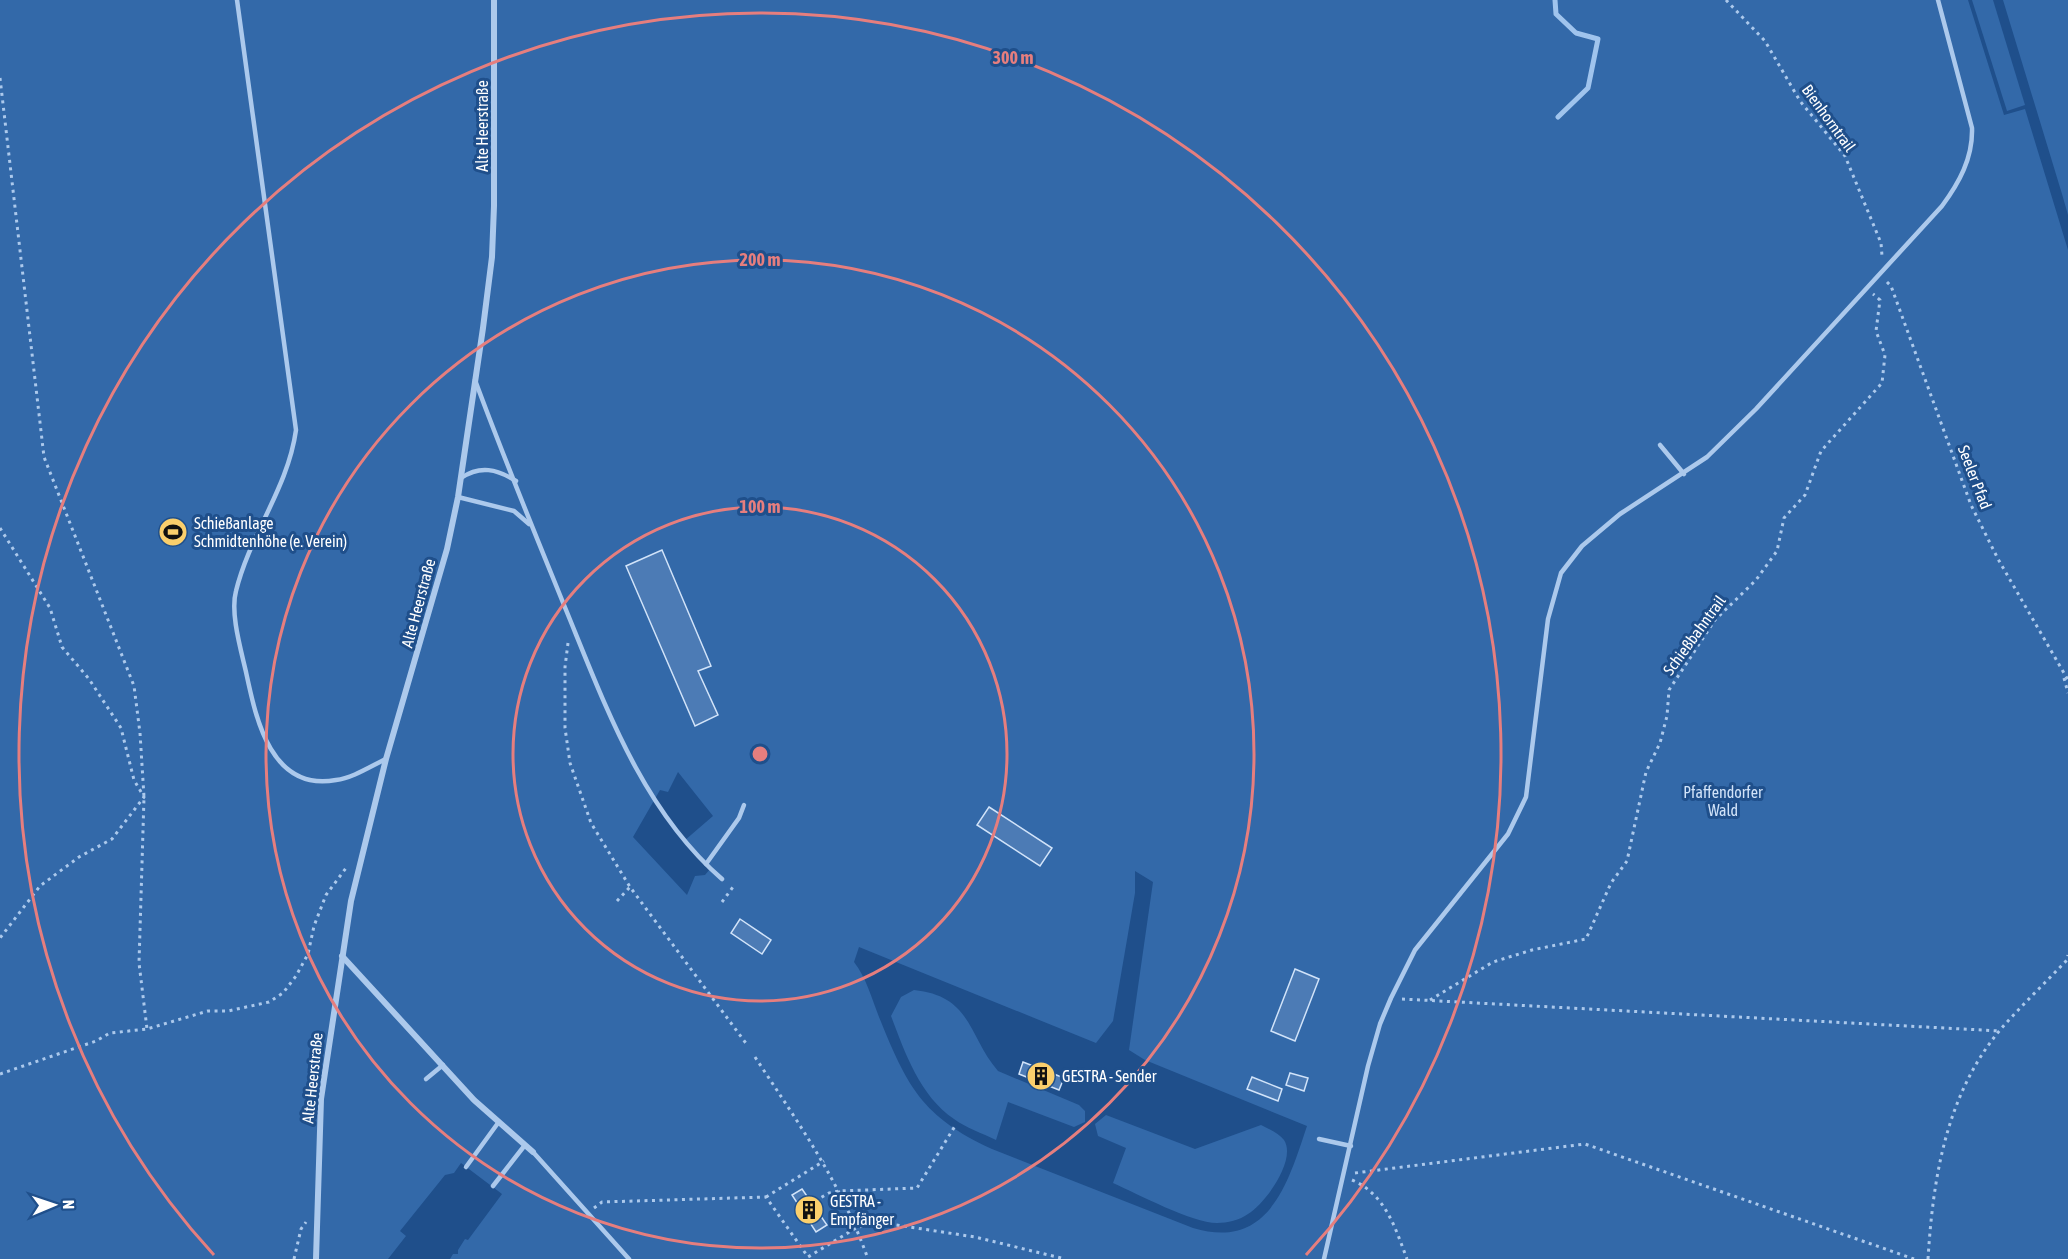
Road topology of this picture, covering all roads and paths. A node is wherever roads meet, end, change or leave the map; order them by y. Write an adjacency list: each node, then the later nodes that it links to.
1 (237, 0): 21 (lane)
2 (494, 0): 9 (street, Alte Heerstraße)
3 (1726, 0): 6 (path, Bienhorntrail)
4 (1938, 0): 6 (lane)
5 (0, 78): 22 (path)
6 (1891, 261): 7 (lane)
7 (1879, 274): 8 (lane); 18 (path, Seeler Pfad)
8 (1866, 288): 11 (lane); 37 (path, Schießbahntrail)
9 (475, 380): 12 (street, Alte Heerstraße); 13 (lane)
10 (1660, 445): 11 (lane)
11 (1684, 474): 36 (lane)
12 (461, 478): 13 (lane); 14 (street, Alte Heerstraße)
13 (516, 481): 15 (lane)
14 (458, 497): 15 (lane); 21 (street, Alte Heerstraße)
15 (531, 526): 17 (lane)
16 (0, 528): 22 (path)
17 (573, 627): 25 (lane); 26 (path)
18 (2064, 675): 19 (path, Seeler Pfad); 20 (path)
19 (2068, 680)
20 (2068, 693)
21 (386, 759): 24 (street, Alte Heerstraße)
22 (144, 797): 33 (path); 38 (path)
23 (744, 805): 25 (lane)
24 (359, 859): 35 (street, Alte Heerstraße); 38 (path)
25 (706, 864): 28 (lane)
26 (620, 872): 27 (path); 29 (path)
27 (615, 874)
28 (722, 879)
29 (630, 887): 31 (path); 40 (path)
30 (734, 887): 32 (path)
31 (617, 902)
32 (722, 902)
33 (0, 938)
34 (2068, 955): 39 (path)
35 (342, 956): 42 (street); 58 (street, Alte Heerstraße)
36 (1391, 998): 37 (path); 49 (lane)
37 (1430, 1000): 39 (path)
38 (147, 1029): 43 (path)
39 (2000, 1031): 69 (path)
40 (748, 1046)
41 (755, 1058): 51 (path)
42 (443, 1065): 44 (lane); 45 (street)
43 (0, 1074)
44 (426, 1079)
45 (498, 1124): 48 (street); 52 (lane)
46 (955, 1126): 55 (path)
47 (1319, 1139): 49 (lane)
48 (525, 1145): 50 (street); 54 (lane)
49 (1351, 1146): 53 (lane)
50 (533, 1152): 59 (lane)
51 (824, 1161): 55 (path); 56 (path)
52 (466, 1167)
53 (1344, 1176): 66 (lane); 67 (path); 68 (path)
54 (493, 1186)
55 (839, 1191): 57 (path); 60 (path)
56 (766, 1197): 59 (path); 60 (path)
57 (815, 1202)
58 (317, 1205): 61 (path); 62 (street, Alte Heerstraße)
59 (589, 1213): 63 (lane)
60 (856, 1228): 64 (path); 65 (path)
61 (294, 1259)
62 (316, 1259)
63 (629, 1259)
64 (868, 1259)
65 (1065, 1259)
66 (1324, 1259)
67 (1407, 1259)
68 (1914, 1259)
69 (1928, 1259)

